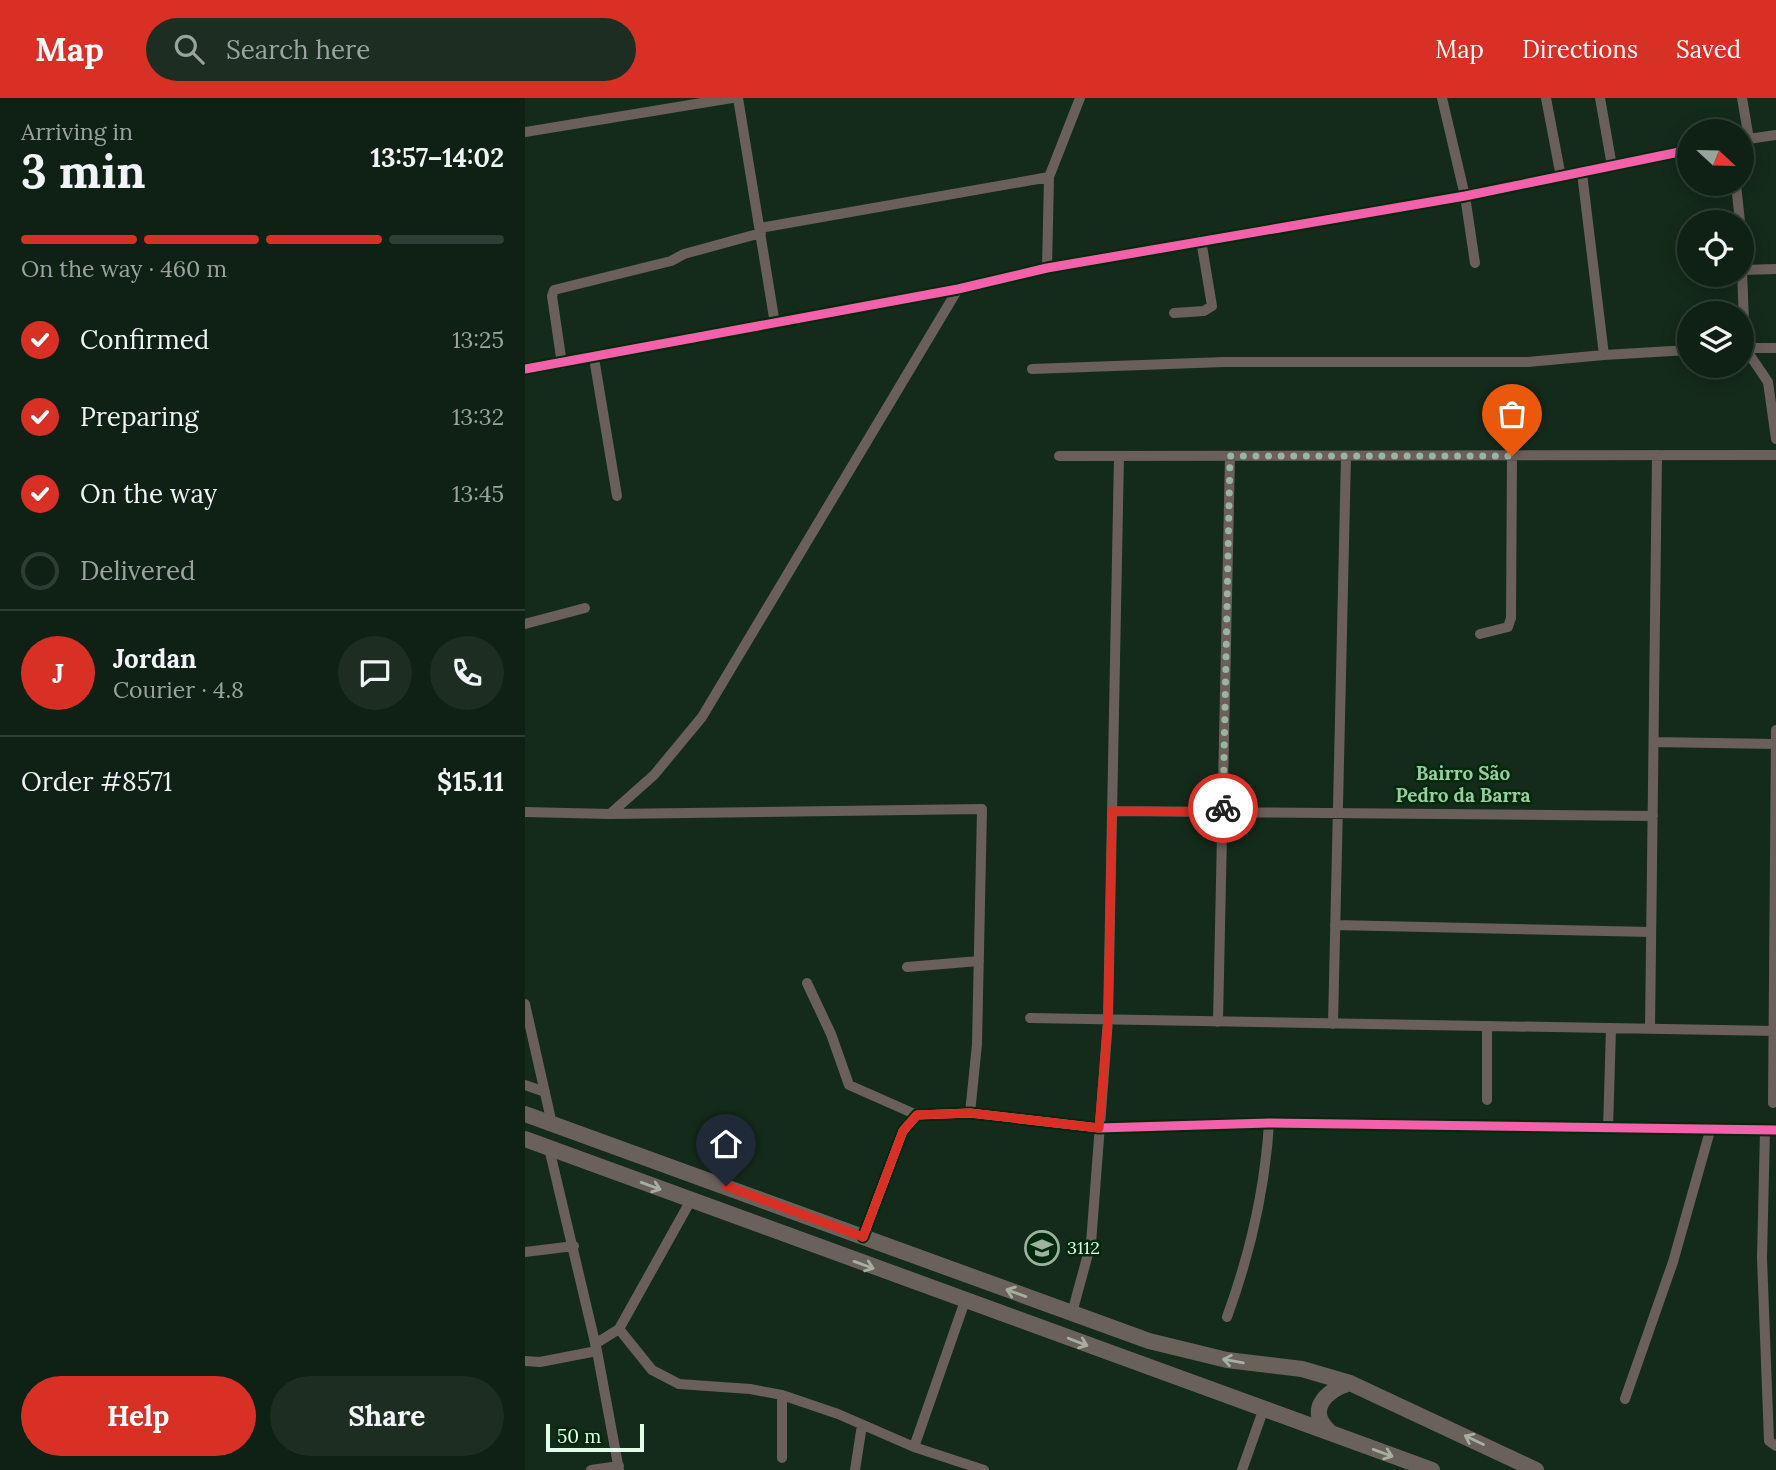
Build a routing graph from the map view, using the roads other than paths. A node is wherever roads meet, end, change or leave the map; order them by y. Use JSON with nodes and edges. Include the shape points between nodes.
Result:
{"nodes":[{"id":1,"x":735,"y":98,"type":"edge"},
{"id":2,"x":1080,"y":98,"type":"edge"},
{"id":3,"x":1441,"y":98,"type":"edge"},
{"id":4,"x":1546,"y":98,"type":"edge"},
{"id":5,"x":1600,"y":98,"type":"edge"},
{"id":6,"x":1742,"y":98,"type":"edge"},
{"id":7,"x":1744,"y":119,"type":"edge"},
{"id":8,"x":525,"y":132,"type":"edge"},
{"id":9,"x":1776,"y":135,"type":"edge"},
{"id":10,"x":1754,"y":139,"type":"edge"},
{"id":11,"x":1677,"y":152,"type":"edge"},
{"id":12,"x":1612,"y":166,"type":"junction"},
{"id":13,"x":1583,"y":173,"type":"junction"},
{"id":14,"x":1049,"y":177,"type":"junction"},
{"id":15,"x":1561,"y":177,"type":"junction"},
{"id":16,"x":1465,"y":196,"type":"junction"},
{"id":17,"x":761,"y":231,"type":"junction"},
{"id":18,"x":1201,"y":240,"type":"junction"},
{"id":19,"x":1475,"y":263,"type":"dead end"},
{"id":20,"x":1047,"y":268,"type":"junction"},
{"id":21,"x":1776,"y":269,"type":"edge"},
{"id":22,"x":1754,"y":270,"type":"edge"},
{"id":23,"x":958,"y":289,"type":"junction"},
{"id":24,"x":1174,"y":313,"type":"dead end"},
{"id":25,"x":775,"y":324,"type":"junction"},
{"id":26,"x":1754,"y":348,"type":"edge"},
{"id":27,"x":1776,"y":348,"type":"edge"},
{"id":28,"x":1677,"y":351,"type":"edge"},
{"id":29,"x":1604,"y":355,"type":"junction"},
{"id":30,"x":594,"y":359,"type":"junction"},
{"id":31,"x":562,"y":363,"type":"junction"},
{"id":32,"x":1754,"y":363,"type":"edge"},
{"id":33,"x":525,"y":369,"type":"edge"},
{"id":34,"x":1031,"y":369,"type":"dead end"},
{"id":35,"x":1776,"y":439,"type":"edge"},
{"id":36,"x":1059,"y":456,"type":"dead end"},
{"id":37,"x":1119,"y":456,"type":"junction"},
{"id":38,"x":1230,"y":456,"type":"junction"},
{"id":39,"x":1346,"y":456,"type":"junction"},
{"id":40,"x":1512,"y":456,"type":"junction"},
{"id":41,"x":1657,"y":456,"type":"junction"},
{"id":42,"x":1776,"y":456,"type":"edge"},
{"id":43,"x":617,"y":496,"type":"dead end"},
{"id":44,"x":585,"y":608,"type":"dead end"},
{"id":45,"x":525,"y":624,"type":"edge"},
{"id":46,"x":1480,"y":634,"type":"dead end"},
{"id":47,"x":1776,"y":730,"type":"edge"},
{"id":48,"x":1654,"y":742,"type":"junction"},
{"id":49,"x":1776,"y":744,"type":"edge"},
{"id":50,"x":1112,"y":811,"type":"junction"},
{"id":51,"x":525,"y":812,"type":"edge"},
{"id":52,"x":1223,"y":812,"type":"junction"},
{"id":53,"x":610,"y":814,"type":"junction"},
{"id":54,"x":1338,"y":814,"type":"junction"},
{"id":55,"x":1653,"y":816,"type":"junction"},
{"id":56,"x":1335,"y":925,"type":"junction"},
{"id":57,"x":1651,"y":932,"type":"junction"},
{"id":58,"x":979,"y":961,"type":"junction"},
{"id":59,"x":907,"y":967,"type":"dead end"},
{"id":60,"x":807,"y":983,"type":"dead end"},
{"id":61,"x":525,"y":1004,"type":"edge"},
{"id":62,"x":1030,"y":1018,"type":"dead end"},
{"id":63,"x":1108,"y":1020,"type":"junction"},
{"id":64,"x":1218,"y":1022,"type":"junction"},
{"id":65,"x":1333,"y":1024,"type":"junction"},
{"id":66,"x":1487,"y":1026,"type":"junction"},
{"id":67,"x":1611,"y":1028,"type":"junction"},
{"id":68,"x":1650,"y":1029,"type":"junction"},
{"id":69,"x":1775,"y":1031,"type":"edge"},
{"id":70,"x":525,"y":1085,"type":"edge"},
{"id":71,"x":545,"y":1092,"type":"junction"},
{"id":72,"x":1487,"y":1100,"type":"dead end"},
{"id":73,"x":1773,"y":1103,"type":"dead end"},
{"id":74,"x":970,"y":1113,"type":"junction"},
{"id":75,"x":525,"y":1114,"type":"edge"},
{"id":76,"x":917,"y":1115,"type":"junction"},
{"id":77,"x":552,"y":1124,"type":"junction"},
{"id":78,"x":1269,"y":1124,"type":"junction"},
{"id":79,"x":1099,"y":1128,"type":"junction"},
{"id":80,"x":1608,"y":1129,"type":"junction"},
{"id":81,"x":1771,"y":1130,"type":"edge"},
{"id":82,"x":1710,"y":1131,"type":"junction"},
{"id":83,"x":525,"y":1139,"type":"edge"},
{"id":84,"x":549,"y":1148,"type":"junction"},
{"id":85,"x":691,"y":1200,"type":"junction"},
{"id":86,"x":863,"y":1237,"type":"junction"},
{"id":87,"x":574,"y":1247,"type":"junction"},
{"id":88,"x":525,"y":1252,"type":"edge"},
{"id":89,"x":965,"y":1301,"type":"junction"},
{"id":90,"x":1072,"y":1313,"type":"junction"},
{"id":91,"x":1227,"y":1317,"type":"dead end"},
{"id":92,"x":618,"y":1329,"type":"junction"},
{"id":93,"x":596,"y":1348,"type":"junction"},
{"id":94,"x":525,"y":1361,"type":"edge"},
{"id":95,"x":1350,"y":1383,"type":"junction"},
{"id":96,"x":782,"y":1395,"type":"junction"},
{"id":97,"x":1625,"y":1399,"type":"dead end"},
{"id":98,"x":1264,"y":1408,"type":"junction"},
{"id":99,"x":862,"y":1425,"type":"junction"},
{"id":100,"x":1335,"y":1435,"type":"junction"},
{"id":101,"x":1776,"y":1446,"type":"edge"},
{"id":102,"x":914,"y":1447,"type":"junction"},
{"id":103,"x":782,"y":1458,"type":"dead end"},
{"id":104,"x":619,"y":1468,"type":"edge"},
{"id":105,"x":591,"y":1470,"type":"edge"},
{"id":106,"x":855,"y":1470,"type":"edge"},
{"id":107,"x":984,"y":1470,"type":"edge"},
{"id":108,"x":1242,"y":1470,"type":"edge"},
{"id":109,"x":1432,"y":1470,"type":"edge"},
{"id":110,"x":1536,"y":1470,"type":"edge"}],
"edges":[{"from":1,"to":8,"type":"street"},
{"from":1,"to":17,"type":"street"},
{"from":2,"to":14,"type":"street"},
{"from":3,"to":16,"type":"street"},
{"from":4,"to":15,"type":"street"},
{"from":5,"to":12,"type":"street"},
{"from":6,"to":7,"type":"street"},
{"from":9,"to":10,"type":"street"},
{"from":11,"to":12,"type":"street"},
{"from":12,"to":13,"type":"street"},
{"from":13,"to":15,"type":"street"},
{"from":13,"to":29,"type":"street"},
{"from":14,"to":17,"type":"street"},
{"from":14,"to":20,"type":"street"},
{"from":15,"to":16,"type":"street"},
{"from":16,"to":18,"type":"street"},
{"from":16,"to":19,"type":"street"},
{"from":17,"to":25,"type":"street"},
{"from":17,"to":31,"type":"street","via":[[671,261],[554,290]]},
{"from":18,"to":20,"type":"street"},
{"from":18,"to":24,"type":"street","via":[[1212,306]]},
{"from":20,"to":23,"type":"street"},
{"from":21,"to":22,"type":"street"},
{"from":23,"to":25,"type":"street"},
{"from":23,"to":53,"type":"street","via":[[702,717],[666,762]]},
{"from":25,"to":30,"type":"street"},
{"from":26,"to":27,"type":"street"},
{"from":28,"to":29,"type":"street"},
{"from":29,"to":34,"type":"street","via":[[1528,362],[1224,362]]},
{"from":30,"to":31,"type":"street"},
{"from":30,"to":43,"type":"street"},
{"from":31,"to":33,"type":"street"},
{"from":32,"to":35,"type":"street","via":[[1768,382]]},
{"from":36,"to":37,"type":"street"},
{"from":37,"to":38,"type":"street"},
{"from":37,"to":50,"type":"street"},
{"from":38,"to":39,"type":"street"},
{"from":38,"to":52,"type":"street"},
{"from":39,"to":40,"type":"street"},
{"from":39,"to":54,"type":"street"},
{"from":40,"to":41,"type":"street"},
{"from":40,"to":46,"type":"street","via":[[1511,618],[1508,628]]},
{"from":41,"to":42,"type":"street"},
{"from":41,"to":48,"type":"street"},
{"from":44,"to":45,"type":"street"},
{"from":47,"to":49,"type":"street"},
{"from":48,"to":49,"type":"street"},
{"from":48,"to":55,"type":"street"},
{"from":49,"to":69,"type":"street"},
{"from":50,"to":52,"type":"street"},
{"from":50,"to":63,"type":"street"},
{"from":51,"to":53,"type":"street"},
{"from":52,"to":54,"type":"street"},
{"from":52,"to":64,"type":"street"},
{"from":53,"to":58,"type":"street","via":[[978,807],[984,813]]},
{"from":54,"to":55,"type":"street"},
{"from":54,"to":56,"type":"street"},
{"from":55,"to":57,"type":"street"},
{"from":56,"to":57,"type":"street"},
{"from":56,"to":65,"type":"street"},
{"from":57,"to":68,"type":"street"},
{"from":58,"to":59,"type":"street"},
{"from":58,"to":74,"type":"street"},
{"from":60,"to":76,"type":"street","via":[[849,1085]]},
{"from":61,"to":71,"type":"street"},
{"from":62,"to":63,"type":"street"},
{"from":63,"to":64,"type":"street"},
{"from":63,"to":79,"type":"street"},
{"from":64,"to":65,"type":"street"},
{"from":65,"to":66,"type":"street"},
{"from":66,"to":67,"type":"street"},
{"from":66,"to":72,"type":"street"},
{"from":67,"to":68,"type":"street"},
{"from":67,"to":80,"type":"street"},
{"from":68,"to":69,"type":"street"},
{"from":69,"to":73,"type":"street"},
{"from":70,"to":71,"type":"street"},
{"from":71,"to":77,"type":"street"},
{"from":74,"to":76,"type":"street"},
{"from":74,"to":79,"type":"street"},
{"from":75,"to":77,"type":"main road"},
{"from":76,"to":86,"type":"street","via":[[903,1131]]},
{"from":77,"to":86,"type":"main road"},
{"from":78,"to":79,"type":"street"},
{"from":78,"to":80,"type":"street"},
{"from":78,"to":91,"type":"street","via":[[1264,1186]]},
{"from":79,"to":90,"type":"street","via":[[1091,1243]]},
{"from":80,"to":82,"type":"street"},
{"from":81,"to":82,"type":"street"},
{"from":81,"to":101,"type":"street","via":[[1762,1258],[1769,1441]]},
{"from":82,"to":97,"type":"street","via":[[1673,1262]]},
{"from":83,"to":84,"type":"main road"},
{"from":84,"to":85,"type":"main road","one_way":true},
{"from":84,"to":87,"type":"street"},
{"from":85,"to":89,"type":"main road","one_way":true},
{"from":85,"to":92,"type":"street"},
{"from":90,"to":86,"type":"main road","one_way":true},
{"from":87,"to":88,"type":"street"},
{"from":87,"to":93,"type":"street"},
{"from":89,"to":98,"type":"main road","one_way":true},
{"from":89,"to":102,"type":"street"},
{"from":95,"to":90,"type":"main road","one_way":true,"via":[[1302,1369],[1259,1365],[1149,1341]]},
{"from":92,"to":93,"type":"street"},
{"from":92,"to":96,"type":"street","via":[[652,1370],[680,1384]]},
{"from":93,"to":94,"type":"street","via":[[540,1362]]},
{"from":93,"to":104,"type":"street"},
{"from":95,"to":100,"type":"main road","via":[[1328,1391],[1321,1403],[1321,1420]]},
{"from":110,"to":95,"type":"main road","one_way":true},
{"from":96,"to":99,"type":"street"},
{"from":96,"to":103,"type":"street"},
{"from":98,"to":100,"type":"main road"},
{"from":98,"to":108,"type":"street"},
{"from":99,"to":102,"type":"street"},
{"from":99,"to":106,"type":"street"},
{"from":100,"to":109,"type":"main road","one_way":true},
{"from":102,"to":107,"type":"street"},
{"from":104,"to":105,"type":"street"}]}
